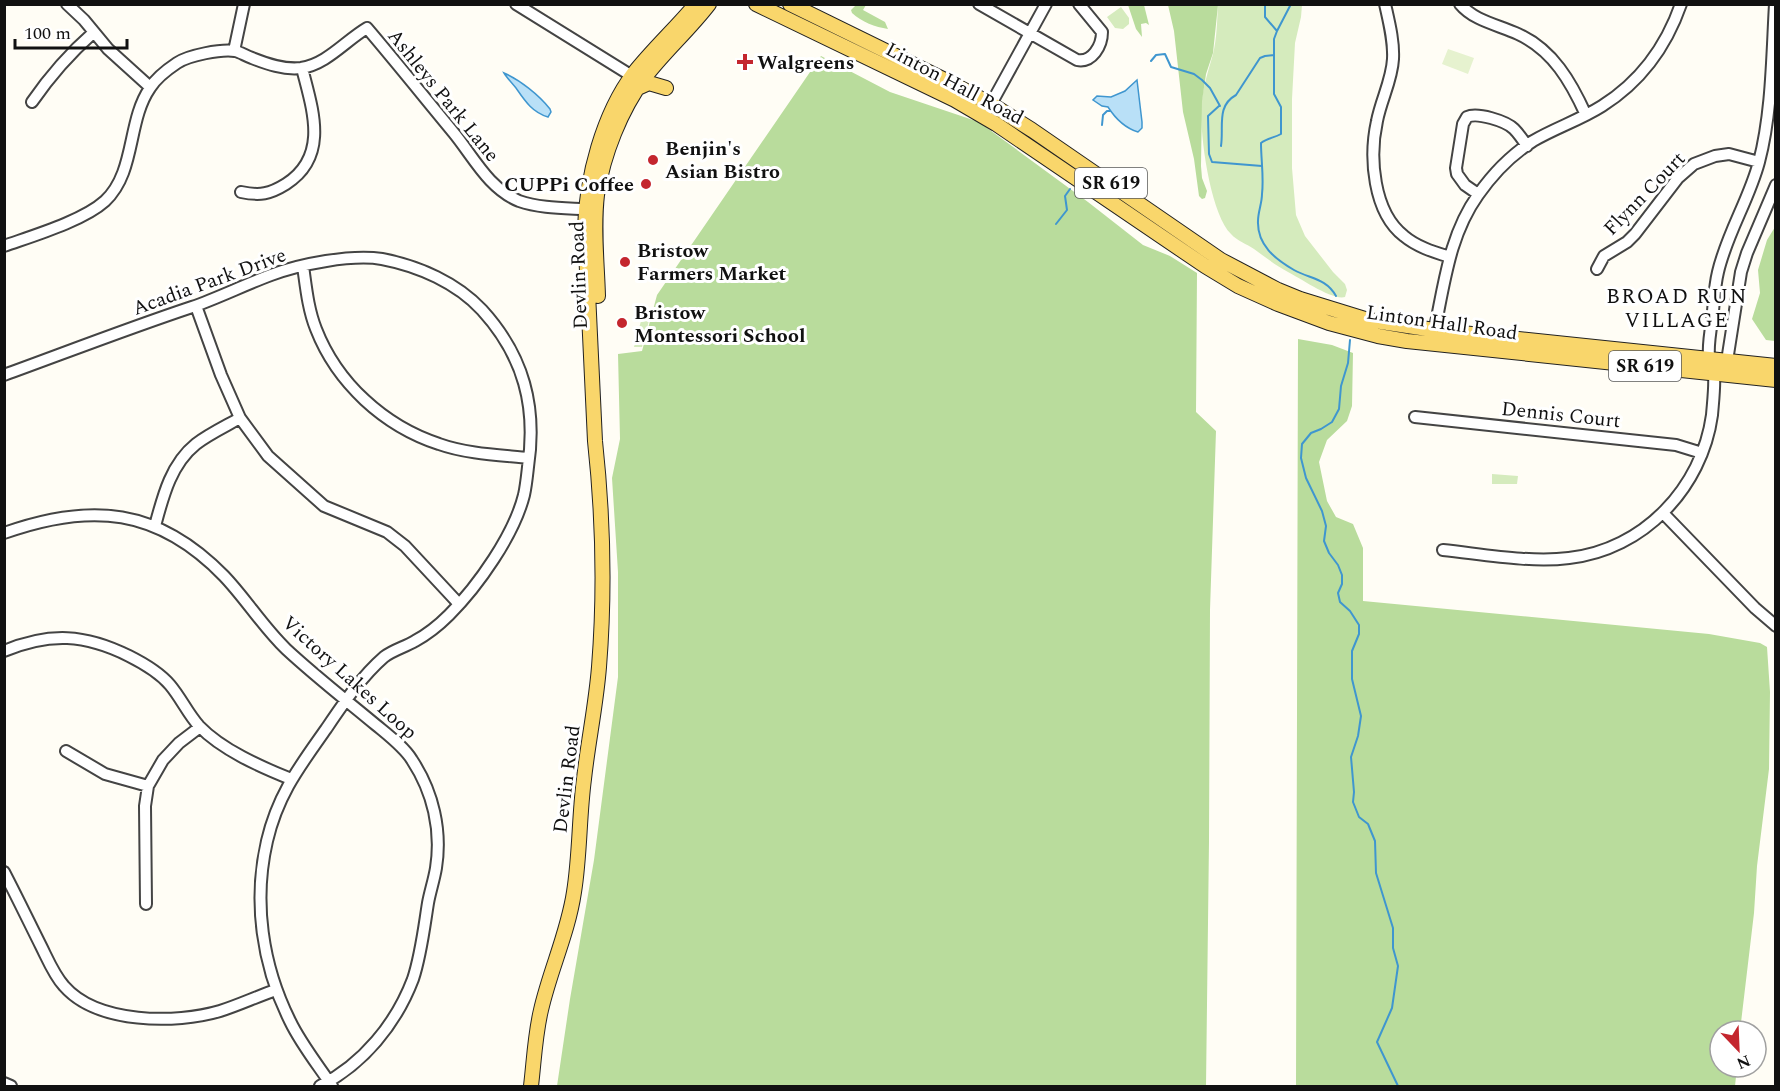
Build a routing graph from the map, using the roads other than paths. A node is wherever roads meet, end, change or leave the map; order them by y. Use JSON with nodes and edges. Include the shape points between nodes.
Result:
{"nodes":[{"id":1,"x":67,"y":4,"type":"edge"},
{"id":2,"x":244,"y":4,"type":"edge"},
{"id":3,"x":516,"y":4,"type":"edge"},
{"id":4,"x":696,"y":4,"type":"edge"},
{"id":5,"x":709,"y":4,"type":"edge"},
{"id":6,"x":756,"y":4,"type":"edge"},
{"id":7,"x":790,"y":4,"type":"edge"},
{"id":8,"x":979,"y":4,"type":"edge"},
{"id":9,"x":1046,"y":4,"type":"edge"},
{"id":10,"x":1078,"y":4,"type":"edge"},
{"id":11,"x":1385,"y":4,"type":"edge"},
{"id":12,"x":1460,"y":4,"type":"edge"},
{"id":13,"x":1681,"y":4,"type":"edge"},
{"id":14,"x":1774,"y":4,"type":"edge"},
{"id":15,"x":93,"y":33,"type":"junction"},
{"id":16,"x":1031,"y":33,"type":"junction"},
{"id":17,"x":234,"y":51,"type":"junction"},
{"id":18,"x":658,"y":61,"type":"junction"},
{"id":19,"x":302,"y":68,"type":"junction"},
{"id":20,"x":635,"y":82,"type":"junction"},
{"id":21,"x":150,"y":87,"type":"junction"},
{"id":22,"x":32,"y":102,"type":"dead end"},
{"id":23,"x":991,"y":104,"type":"junction"},
{"id":24,"x":1586,"y":115,"type":"junction"},
{"id":25,"x":1527,"y":146,"type":"junction"},
{"id":26,"x":1759,"y":162,"type":"junction"},
{"id":27,"x":1776,"y":185,"type":"edge"},
{"id":28,"x":241,"y":192,"type":"dead end"},
{"id":29,"x":1478,"y":194,"type":"junction"},
{"id":30,"x":591,"y":210,"type":"junction"},
{"id":31,"x":4,"y":246,"type":"edge"},
{"id":32,"x":1450,"y":257,"type":"junction"},
{"id":33,"x":303,"y":266,"type":"junction"},
{"id":34,"x":1597,"y":269,"type":"dead end"},
{"id":35,"x":196,"y":306,"type":"junction"},
{"id":36,"x":1433,"y":336,"type":"junction"},
{"id":37,"x":1708,"y":359,"type":"junction"},
{"id":38,"x":1727,"y":361,"type":"junction"},
{"id":39,"x":1776,"y":366,"type":"edge"},
{"id":40,"x":1714,"y":373,"type":"junction"},
{"id":41,"x":4,"y":375,"type":"edge"},
{"id":42,"x":1776,"y":380,"type":"edge"},
{"id":43,"x":1415,"y":417,"type":"dead end"},
{"id":44,"x":240,"y":418,"type":"junction"},
{"id":45,"x":1702,"y":453,"type":"junction"},
{"id":46,"x":529,"y":458,"type":"junction"},
{"id":47,"x":1663,"y":513,"type":"junction"},
{"id":48,"x":155,"y":526,"type":"junction"},
{"id":49,"x":4,"y":533,"type":"edge"},
{"id":50,"x":1443,"y":550,"type":"dead end"},
{"id":51,"x":459,"y":604,"type":"junction"},
{"id":52,"x":1776,"y":626,"type":"edge"},
{"id":53,"x":4,"y":651,"type":"edge"},
{"id":54,"x":346,"y":699,"type":"junction"},
{"id":55,"x":200,"y":727,"type":"junction"},
{"id":56,"x":66,"y":751,"type":"dead end"},
{"id":57,"x":291,"y":779,"type":"junction"},
{"id":58,"x":148,"y":786,"type":"junction"},
{"id":59,"x":4,"y":872,"type":"edge"},
{"id":60,"x":146,"y":904,"type":"dead end"},
{"id":61,"x":276,"y":990,"type":"junction"},
{"id":62,"x":4,"y":1083,"type":"edge"},
{"id":63,"x":327,"y":1085,"type":"edge"},
{"id":64,"x":11,"y":1086,"type":"edge"},
{"id":65,"x":531,"y":1086,"type":"edge"}],
"edges":[{"from":1,"to":15,"type":"street"},
{"from":2,"to":17,"type":"street"},
{"from":3,"to":20,"type":"street"},
{"from":4,"to":20,"type":"main road","name":"Devlin Road"},
{"from":5,"to":18,"type":"main road","name":"Devlin Road"},
{"from":6,"to":36,"type":"main road","name":"Linton Hall Road","number":"SR 619","via":[[955,100],[1238,286],[1329,323],[1388,338]]},
{"from":7,"to":23,"type":"main road","name":"Linton Hall Road","number":"SR 619"},
{"from":8,"to":16,"type":"street"},
{"from":9,"to":16,"type":"street"},
{"from":10,"to":16,"type":"street","via":[[1102,32],[1102,40],[1091,58],[1077,60]]},
{"from":11,"to":32,"type":"street","via":[[1393,58],[1375,134],[1379,197],[1387,218],[1402,236]]},
{"from":12,"to":24,"type":"street","via":[[1472,15],[1520,35],[1545,52],[1574,89]]},
{"from":13,"to":24,"type":"street","via":[[1669,34],[1644,70],[1617,96]]},
{"from":14,"to":26,"type":"street","via":[[1767,119]]},
{"from":15,"to":21,"type":"street"},
{"from":15,"to":22,"type":"street","via":[[57,68]]},
{"from":16,"to":23,"type":"street"},
{"from":17,"to":19,"type":"street","via":[[274,66]]},
{"from":17,"to":21,"type":"street","via":[[213,52],[178,62]]},
{"from":18,"to":20,"type":"main road","name":"Devlin Road"},
{"from":18,"to":20,"type":"main road","via":[[658,74],[666,88]]},
{"from":19,"to":28,"type":"street","via":[[314,135],[314,148],[306,166],[271,192]]},
{"from":19,"to":30,"type":"street","name":"Ashleys Park Lane","via":[[321,60],[367,28],[495,184],[530,204]]},
{"from":20,"to":30,"type":"main road","name":"Devlin Road","via":[[616,105],[602,139],[591,174]]},
{"from":21,"to":31,"type":"street","via":[[125,167],[105,201],[72,220]]},
{"from":23,"to":36,"type":"main road","name":"Linton Hall Road","number":"SR 619","via":[[1221,260],[1278,290],[1329,309]]},
{"from":24,"to":25,"type":"street"},
{"from":25,"to":29,"type":"street"},
{"from":25,"to":29,"type":"street","via":[[1517,131],[1504,123],[1476,114],[1467,117],[1456,168],[1460,180]]},
{"from":26,"to":34,"type":"street","name":"Flynn Court","via":[[1729,154],[1694,164],[1678,178],[1635,234],[1604,256]]},
{"from":26,"to":37,"type":"street","via":[[1718,272]]},
{"from":27,"to":38,"type":"street","via":[[1741,272]]},
{"from":29,"to":32,"type":"street"},
{"from":30,"to":65,"type":"main road","name":"Devlin Road","via":[[603,419],[598,471],[602,624],[574,893],[541,1011]]},
{"from":32,"to":36,"type":"street"},
{"from":33,"to":35,"type":"street","name":"Acadia Park Drive"},
{"from":33,"to":46,"type":"street","via":[[316,329],[353,389],[377,411],[405,430],[440,445]]},
{"from":33,"to":46,"type":"street","name":"Acadia Park Drive","via":[[342,259],[381,259],[420,270],[452,285],[479,306],[503,334],[520,368],[530,404]]},
{"from":35,"to":41,"type":"street","name":"Acadia Park Drive"},
{"from":35,"to":44,"type":"street"},
{"from":36,"to":37,"type":"main road","name":"Linton Hall Road","number":"SR 619"},
{"from":36,"to":40,"type":"main road","name":"Linton Hall Road","number":"SR 619"},
{"from":37,"to":38,"type":"main road","name":"Linton Hall Road","number":"SR 619"},
{"from":37,"to":40,"type":"street"},
{"from":38,"to":39,"type":"main road","name":"Linton Hall Road","number":"SR 619"},
{"from":38,"to":40,"type":"street"},
{"from":40,"to":42,"type":"main road","name":"Linton Hall Road","number":"SR 619"},
{"from":40,"to":45,"type":"street","via":[[1712,416]]},
{"from":43,"to":45,"type":"street","name":"Dennis Court","via":[[1676,445]]},
{"from":44,"to":48,"type":"street","via":[[196,444],[183,457],[172,474]]},
{"from":44,"to":51,"type":"street","via":[[268,456],[302,488],[324,506],[387,532]]},
{"from":45,"to":47,"type":"street","via":[[1687,484]]},
{"from":46,"to":51,"type":"street","name":"Acadia Park Drive","via":[[524,496],[507,537]]},
{"from":47,"to":50,"type":"street","via":[[1626,540],[1575,557],[1528,559]]},
{"from":47,"to":52,"type":"street"},
{"from":48,"to":49,"type":"street","name":"Victory Lakes Loop","via":[[119,516],[92,514],[60,517]]},
{"from":48,"to":54,"type":"street","name":"Victory Lakes Loop","via":[[200,554],[225,577],[285,648]]},
{"from":51,"to":54,"type":"street","name":"Acadia Park Drive","via":[[416,641],[386,655]]},
{"from":53,"to":55,"type":"street","via":[[38,640],[84,639],[107,645],[150,668],[169,684]]},
{"from":54,"to":57,"type":"street","name":"Acadia Park Drive"},
{"from":54,"to":63,"type":"street","name":"Victory Lakes Loop","via":[[411,757],[433,804],[438,835],[421,947],[402,1004],[372,1046]]},
{"from":55,"to":57,"type":"street","via":[[225,747]]},
{"from":55,"to":58,"type":"street","via":[[163,760]]},
{"from":56,"to":58,"type":"street","via":[[105,774]]},
{"from":57,"to":61,"type":"street","name":"Acadia Park Drive","via":[[267,839],[262,872],[263,939]]},
{"from":58,"to":60,"type":"street"},
{"from":59,"to":61,"type":"street","via":[[51,966],[64,987],[83,1001],[137,1018],[191,1017],[221,1011]]},
{"from":61,"to":63,"type":"street","name":"Acadia Park Drive"},
{"from":62,"to":64,"type":"street"}]}
